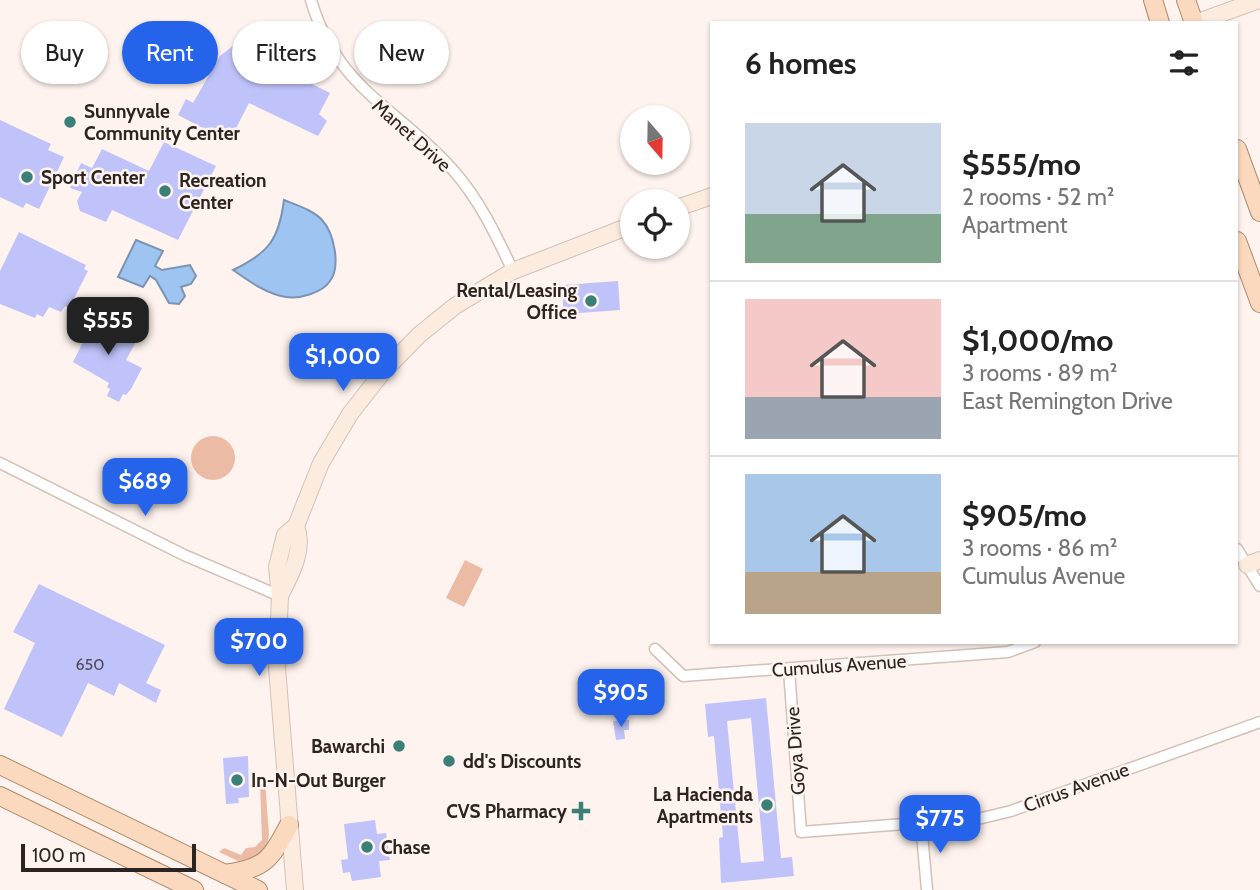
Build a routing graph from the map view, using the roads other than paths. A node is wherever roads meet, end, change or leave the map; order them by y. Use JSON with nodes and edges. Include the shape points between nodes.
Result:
{"nodes":[{"id":1,"x":311,"y":0,"type":"edge"},
{"id":2,"x":1153,"y":0,"type":"edge"},
{"id":3,"x":1186,"y":0,"type":"edge"},
{"id":4,"x":1259,"y":0,"type":"edge"},
{"id":5,"x":1159,"y":21,"type":"edge"},
{"id":6,"x":1194,"y":21,"type":"edge"},
{"id":7,"x":1201,"y":21,"type":"edge"},
{"id":8,"x":1238,"y":152,"type":"edge"},
{"id":9,"x":710,"y":197,"type":"edge"},
{"id":10,"x":690,"y":204,"type":"edge"},
{"id":11,"x":1260,"y":212,"type":"edge"},
{"id":12,"x":620,"y":230,"type":"edge"},
{"id":13,"x":1238,"y":244,"type":"edge"},
{"id":14,"x":513,"y":271,"type":"junction"},
{"id":15,"x":1260,"y":303,"type":"edge"},
{"id":16,"x":0,"y":463,"type":"edge"},
{"id":17,"x":1238,"y":550,"type":"edge"},
{"id":18,"x":1248,"y":565,"type":"edge"},
{"id":19,"x":1260,"y":586,"type":"edge"},
{"id":20,"x":280,"y":596,"type":"junction"},
{"id":21,"x":1030,"y":644,"type":"edge"},
{"id":22,"x":655,"y":649,"type":"dead end"},
{"id":23,"x":789,"y":670,"type":"junction"},
{"id":24,"x":1260,"y":722,"type":"edge"},
{"id":25,"x":0,"y":765,"type":"edge"},
{"id":26,"x":0,"y":796,"type":"edge"},
{"id":27,"x":921,"y":823,"type":"junction"},
{"id":28,"x":289,"y":825,"type":"junction"},
{"id":29,"x":801,"y":832,"type":"joint"},
{"id":30,"x":225,"y":874,"type":"junction"},
{"id":31,"x":194,"y":890,"type":"edge"},
{"id":32,"x":258,"y":890,"type":"edge"},
{"id":33,"x":295,"y":890,"type":"edge"},
{"id":34,"x":927,"y":890,"type":"edge"}],
"edges":[{"from":1,"to":14,"type":"street","name":"Manet Drive","via":[[318,23],[346,71],[466,185]]},
{"from":2,"to":5,"type":"main road"},
{"from":3,"to":6,"type":"main road"},
{"from":4,"to":7,"type":"main road"},
{"from":8,"to":11,"type":"main road"},
{"from":9,"to":10,"type":"main road"},
{"from":12,"to":14,"type":"main road"},
{"from":13,"to":15,"type":"main road"},
{"from":14,"to":20,"type":"main road","via":[[439,318],[382,373],[334,439],[296,526],[301,539],[293,571]]},
{"from":16,"to":20,"type":"street","via":[[184,555]]},
{"from":17,"to":18,"type":"street"},
{"from":18,"to":19,"type":"street"},
{"from":20,"to":28,"type":"main road","via":[[277,668]]},
{"from":21,"to":23,"type":"street","name":"Cumulus Avenue","via":[[1008,652]]},
{"from":22,"to":23,"type":"street","name":"Cumulus Avenue","via":[[683,676]]},
{"from":23,"to":29,"type":"street","name":"Goya Drive"},
{"from":24,"to":27,"type":"street","name":"Cirrus Avenue","via":[[1011,811]]},
{"from":25,"to":30,"type":"main road"},
{"from":26,"to":31,"type":"main road"},
{"from":27,"to":29,"type":"street","name":"Cirrus Avenue"},
{"from":27,"to":34,"type":"street"},
{"from":28,"to":30,"type":"main road","via":[[263,864]]},
{"from":28,"to":33,"type":"main road"},
{"from":30,"to":32,"type":"main road"}]}
